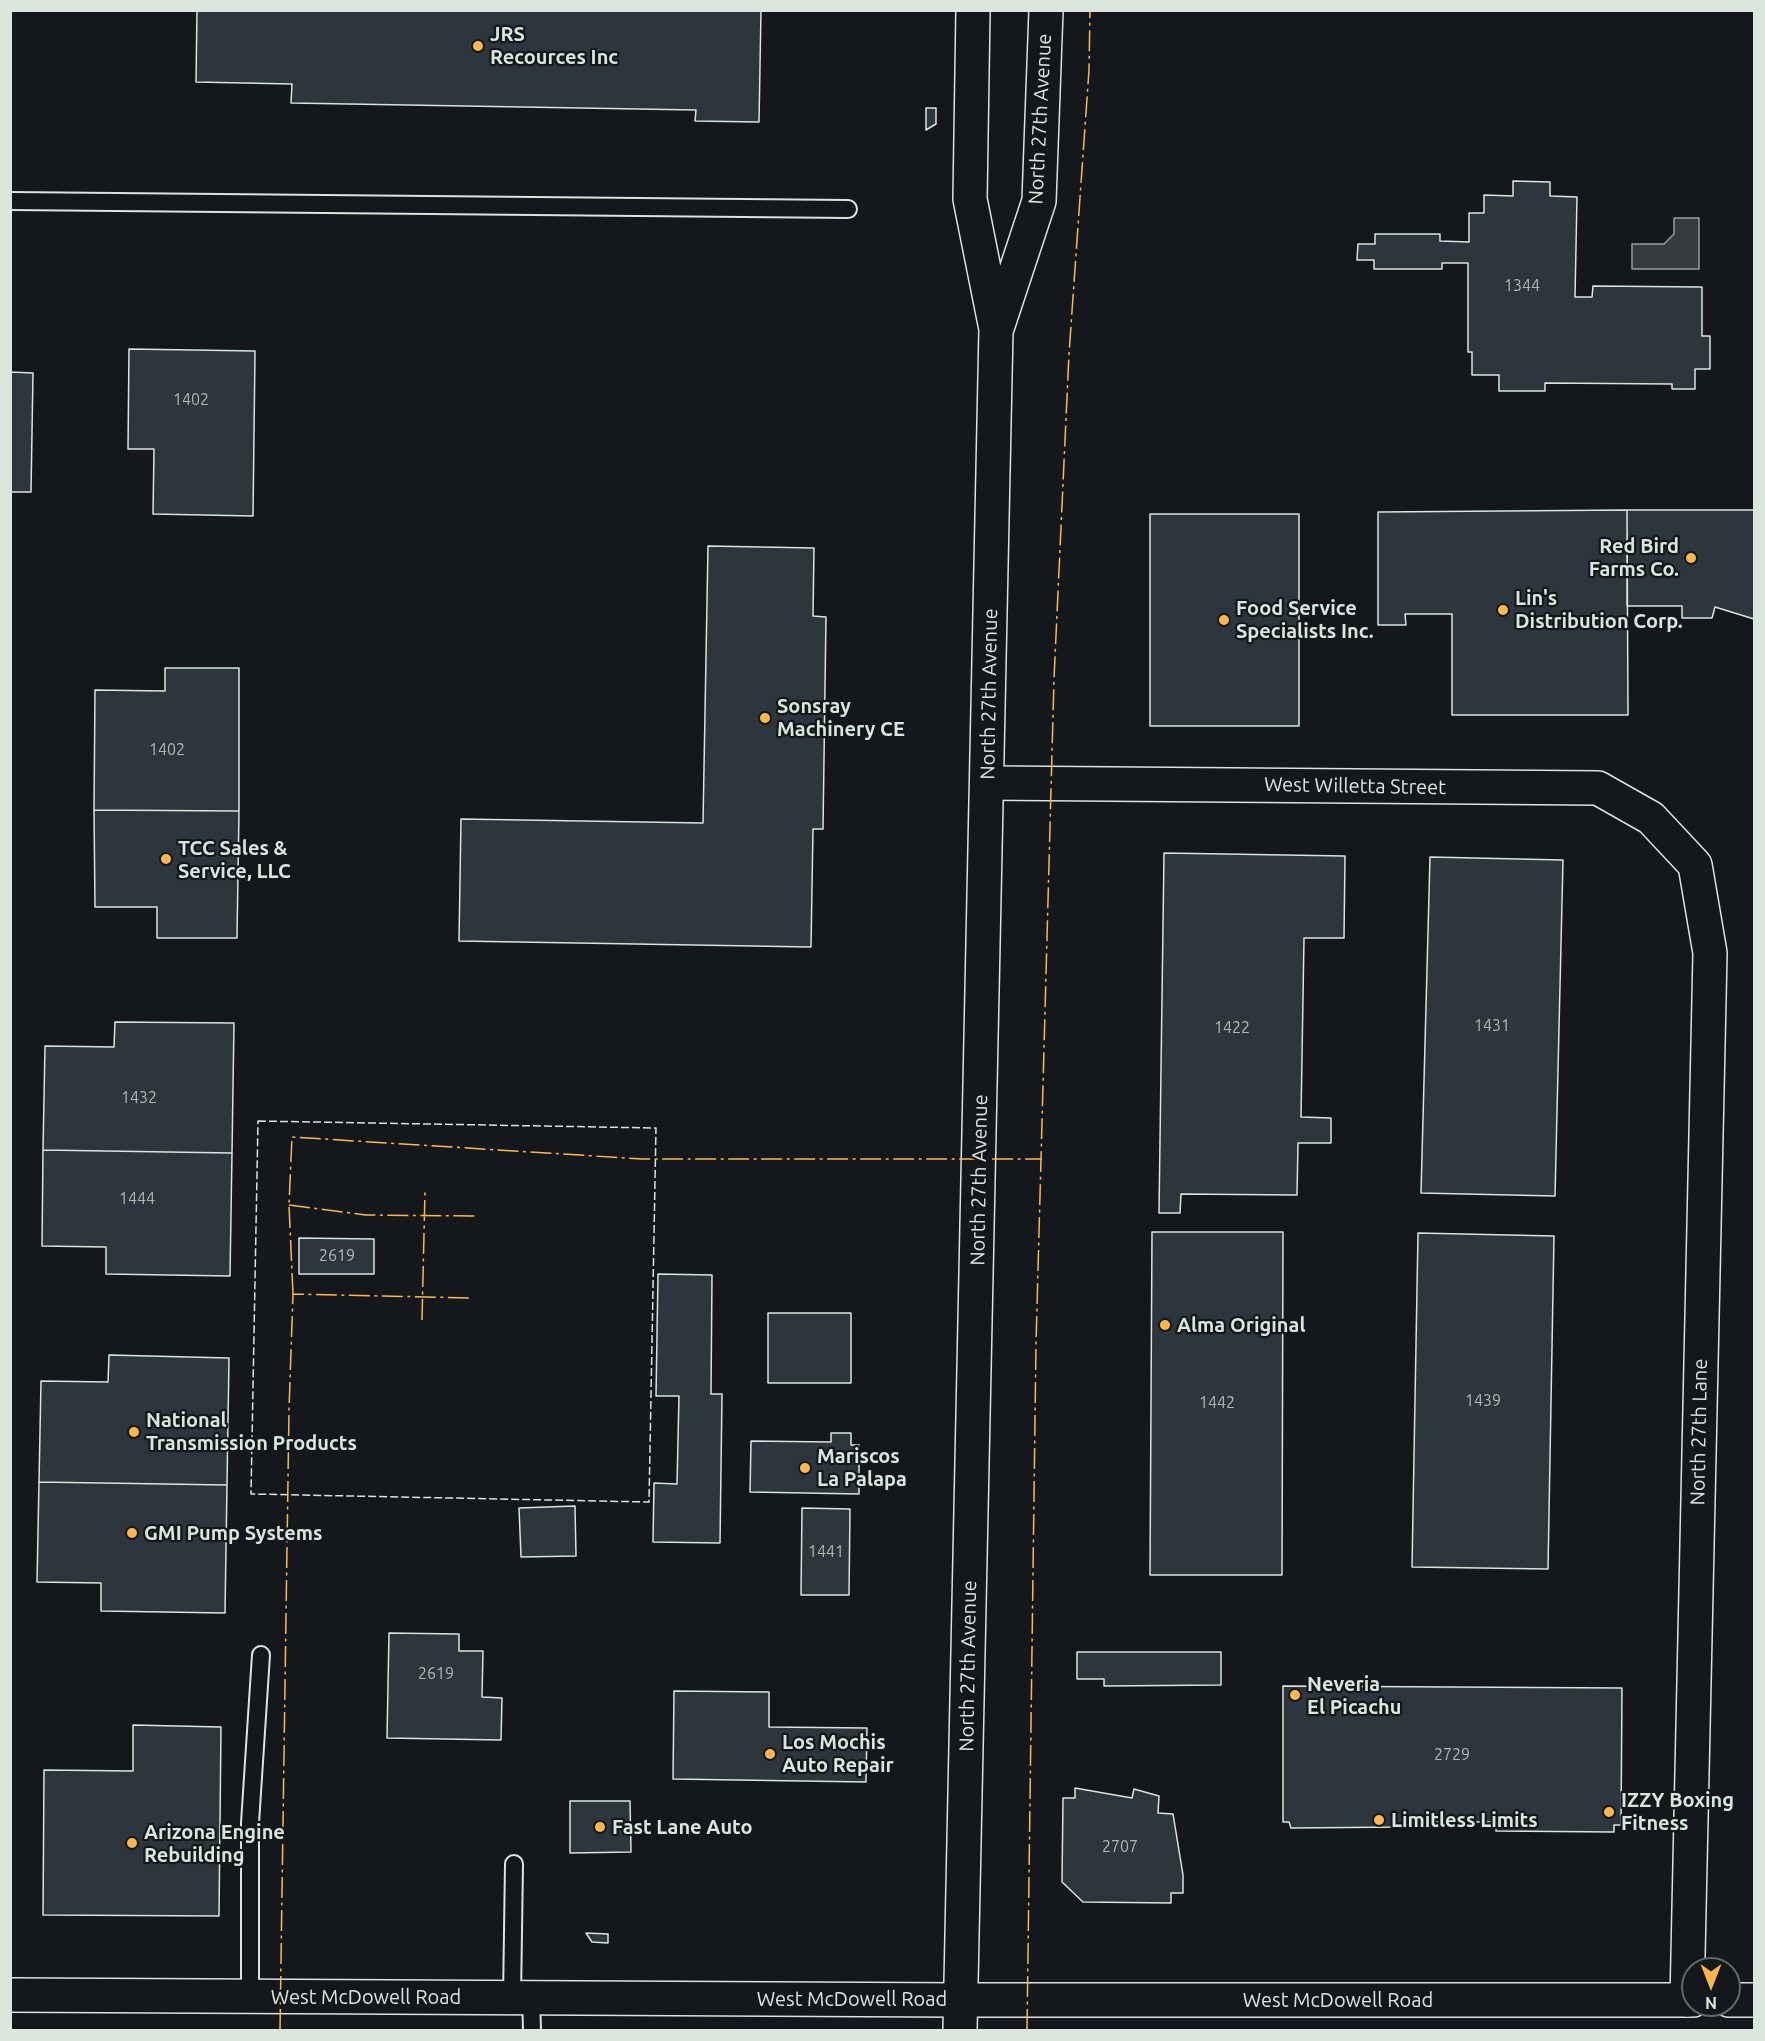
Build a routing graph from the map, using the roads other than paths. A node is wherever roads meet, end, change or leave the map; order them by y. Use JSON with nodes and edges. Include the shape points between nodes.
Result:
{"nodes":[{"id":1,"x":973,"y":10,"type":"edge"},
{"id":2,"x":1046,"y":10,"type":"edge"},
{"id":3,"x":10,"y":201,"type":"edge"},
{"id":4,"x":848,"y":209,"type":"dead end"},
{"id":5,"x":996,"y":329,"type":"junction"},
{"id":6,"x":987,"y":783,"type":"junction"},
{"id":7,"x":1695,"y":865,"type":"joint"},
{"id":8,"x":261,"y":1655,"type":"dead end"},
{"id":9,"x":514,"y":1864,"type":"dead end"},
{"id":10,"x":1691,"y":1957,"type":"edge"},
{"id":11,"x":10,"y":1995,"type":"edge"},
{"id":12,"x":250,"y":1996,"type":"junction"},
{"id":13,"x":521,"y":1998,"type":"junction"},
{"id":14,"x":1681,"y":2000,"type":"edge"},
{"id":15,"x":960,"y":2015,"type":"edge"},
{"id":16,"x":531,"y":2031,"type":"edge"}],
"edges":[{"from":1,"to":5,"type":"main road","name":"North 27th Avenue","via":[[969,200]]},
{"from":2,"to":5,"type":"main road","name":"North 27th Avenue","via":[[1039,201]]},
{"from":3,"to":4,"type":"lane"},
{"from":5,"to":6,"type":"main road","name":"North 27th Avenue"},
{"from":6,"to":7,"type":"main road","name":"West Willetta Street","via":[[1598,788],[1651,818]]},
{"from":6,"to":15,"type":"main road","name":"North 27th Avenue"},
{"from":7,"to":10,"type":"main road","name":"North 27th Lane","via":[[1710,953]]},
{"from":8,"to":12,"type":"lane","via":[[250,1823]]},
{"from":9,"to":13,"type":"lane"},
{"from":11,"to":12,"type":"main road","name":"West McDowell Road"},
{"from":12,"to":13,"type":"main road","name":"West McDowell Road"},
{"from":13,"to":15,"type":"main road","name":"West McDowell Road"},
{"from":13,"to":16,"type":"lane"},
{"from":14,"to":15,"type":"main road","name":"West McDowell Road"}]}
